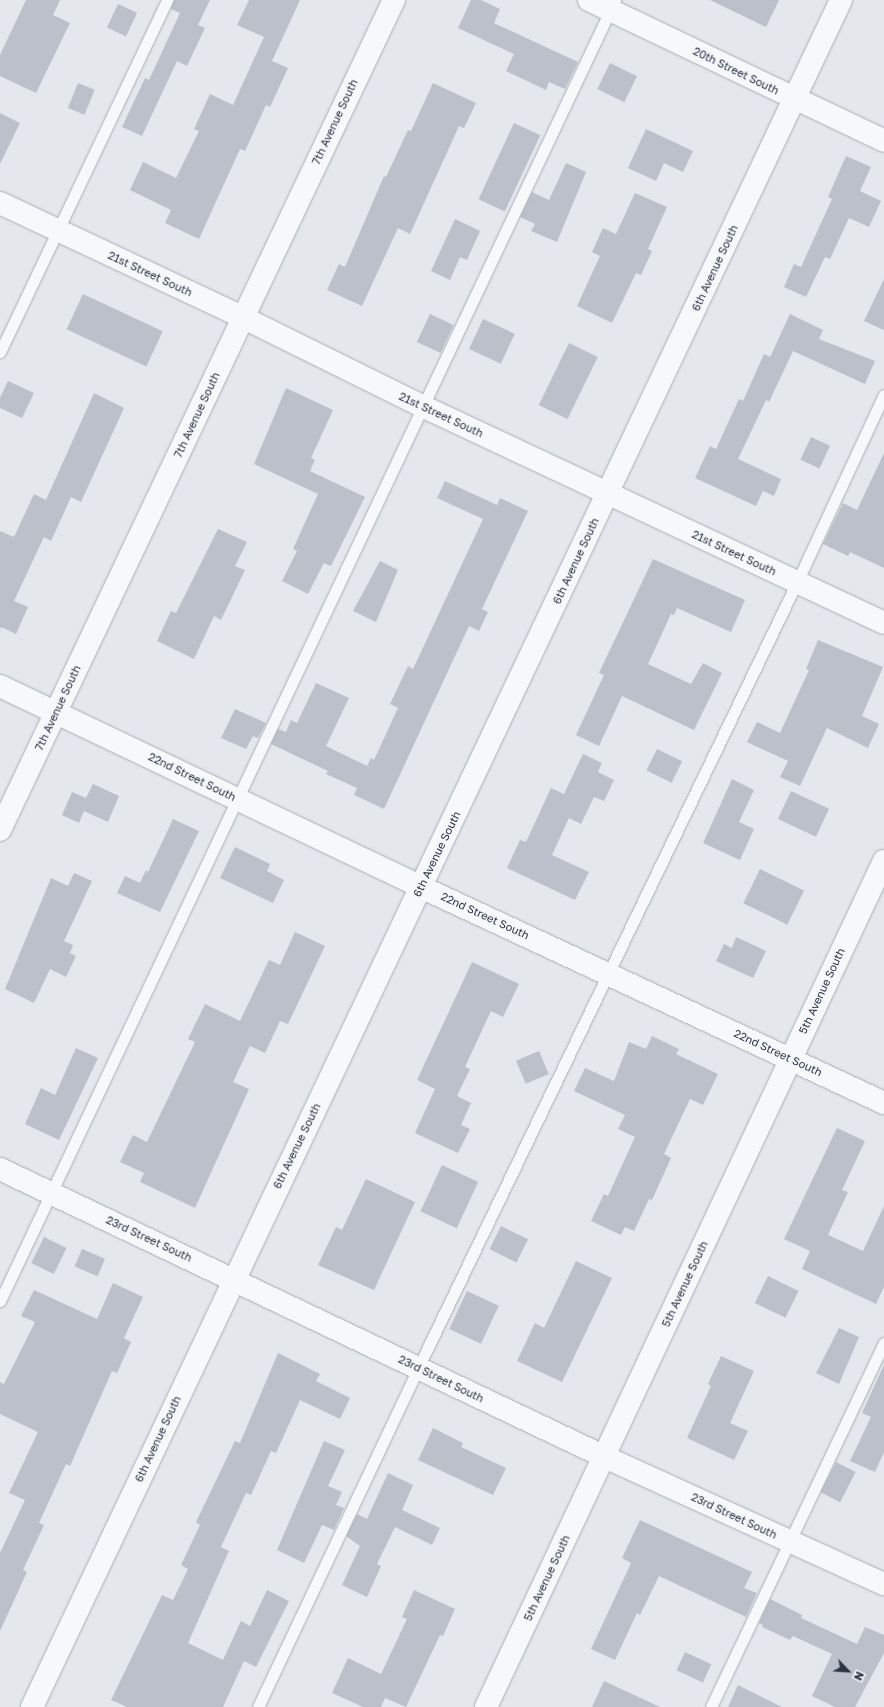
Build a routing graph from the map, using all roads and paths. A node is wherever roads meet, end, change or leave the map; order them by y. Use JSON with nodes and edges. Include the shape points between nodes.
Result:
{"nodes":[{"id":1,"x":167,"y":0,"type":"edge"},
{"id":2,"x":394,"y":0,"type":"edge"},
{"id":3,"x":589,"y":0,"type":"edge"},
{"id":4,"x":841,"y":0,"type":"edge"},
{"id":5,"x":613,"y":5,"type":"edge"},
{"id":6,"x":794,"y":99,"type":"junction"},
{"id":7,"x":884,"y":141,"type":"edge"},
{"id":8,"x":0,"y":203,"type":"edge"},
{"id":9,"x":57,"y":230,"type":"junction"},
{"id":10,"x":242,"y":317,"type":"junction"},
{"id":11,"x":0,"y":352,"type":"edge"},
{"id":12,"x":884,"y":395,"type":"edge"},
{"id":13,"x":422,"y":406,"type":"junction"},
{"id":14,"x":609,"y":493,"type":"junction"},
{"id":15,"x":797,"y":582,"type":"junction"},
{"id":16,"x":884,"y":623,"type":"edge"},
{"id":17,"x":0,"y":686,"type":"edge"},
{"id":18,"x":57,"y":712,"type":"junction"},
{"id":19,"x":237,"y":798,"type":"junction"},
{"id":20,"x":0,"y":830,"type":"edge"},
{"id":21,"x":884,"y":861,"type":"edge"},
{"id":22,"x":421,"y":887,"type":"junction"},
{"id":23,"x":609,"y":974,"type":"junction"},
{"id":24,"x":790,"y":1059,"type":"junction"},
{"id":25,"x":884,"y":1103,"type":"edge"},
{"id":26,"x":0,"y":1169,"type":"edge"},
{"id":27,"x":51,"y":1193,"type":"junction"},
{"id":28,"x":233,"y":1279,"type":"junction"},
{"id":29,"x":0,"y":1301,"type":"edge"},
{"id":30,"x":884,"y":1343,"type":"edge"},
{"id":31,"x":418,"y":1368,"type":"junction"},
{"id":32,"x":605,"y":1457,"type":"junction"},
{"id":33,"x":790,"y":1541,"type":"junction"},
{"id":34,"x":884,"y":1584,"type":"edge"},
{"id":35,"x":32,"y":1707,"type":"edge"},
{"id":36,"x":258,"y":1707,"type":"edge"},
{"id":37,"x":486,"y":1707,"type":"edge"},
{"id":38,"x":710,"y":1707,"type":"edge"}],
"edges":[{"from":1,"to":9,"type":"lane"},
{"from":2,"to":10,"type":"street","name":"7th Avenue South"},
{"from":3,"to":5,"type":"street","name":"20th Street South"},
{"from":4,"to":6,"type":"street","name":"6th Avenue South"},
{"from":5,"to":6,"type":"street","name":"20th Street South"},
{"from":5,"to":13,"type":"lane"},
{"from":6,"to":7,"type":"street","name":"20th Street South"},
{"from":6,"to":14,"type":"street","name":"6th Avenue South"},
{"from":8,"to":9,"type":"street","name":"21st Street South"},
{"from":9,"to":10,"type":"street","name":"21st Street South"},
{"from":9,"to":11,"type":"lane"},
{"from":10,"to":13,"type":"street","name":"21st Street South"},
{"from":10,"to":18,"type":"street","name":"7th Avenue South"},
{"from":12,"to":15,"type":"lane"},
{"from":13,"to":14,"type":"street","name":"21st Street South"},
{"from":13,"to":19,"type":"lane"},
{"from":14,"to":15,"type":"street","name":"21st Street South"},
{"from":14,"to":22,"type":"street","name":"6th Avenue South"},
{"from":15,"to":16,"type":"street","name":"21st Street South"},
{"from":15,"to":23,"type":"lane"},
{"from":17,"to":18,"type":"street","name":"22nd Street South"},
{"from":18,"to":19,"type":"street","name":"22nd Street South"},
{"from":18,"to":20,"type":"street","name":"7th Avenue South"},
{"from":19,"to":22,"type":"street","name":"22nd Street South"},
{"from":19,"to":27,"type":"lane"},
{"from":21,"to":24,"type":"street","name":"5th Avenue South"},
{"from":22,"to":23,"type":"street","name":"22nd Street South"},
{"from":22,"to":28,"type":"street","name":"6th Avenue South"},
{"from":23,"to":24,"type":"street","name":"22nd Street South"},
{"from":23,"to":31,"type":"lane"},
{"from":24,"to":25,"type":"street","name":"22nd Street South"},
{"from":24,"to":32,"type":"street","name":"5th Avenue South"},
{"from":26,"to":27,"type":"street","name":"23rd Street South"},
{"from":27,"to":28,"type":"street","name":"23rd Street South"},
{"from":27,"to":29,"type":"lane"},
{"from":28,"to":31,"type":"street","name":"23rd Street South"},
{"from":28,"to":35,"type":"street","name":"6th Avenue South"},
{"from":30,"to":33,"type":"lane"},
{"from":31,"to":32,"type":"street","name":"23rd Street South"},
{"from":31,"to":36,"type":"lane"},
{"from":32,"to":33,"type":"street","name":"23rd Street South"},
{"from":32,"to":37,"type":"street","name":"5th Avenue South"},
{"from":33,"to":34,"type":"street","name":"23rd Street South"},
{"from":33,"to":38,"type":"lane"}]}
